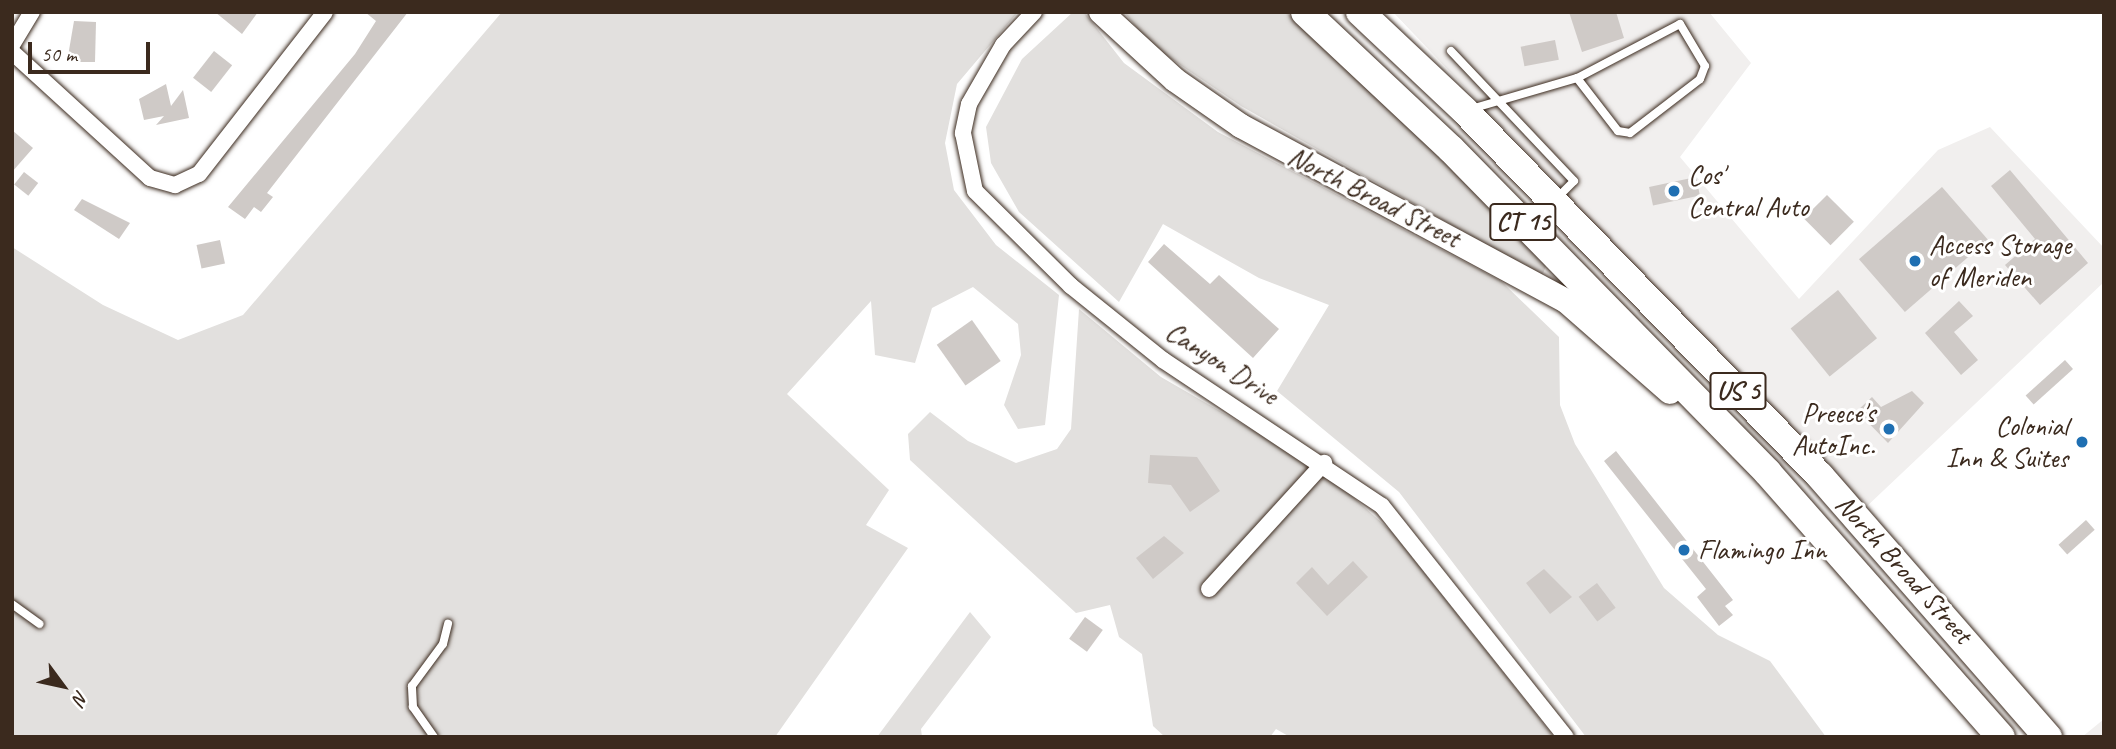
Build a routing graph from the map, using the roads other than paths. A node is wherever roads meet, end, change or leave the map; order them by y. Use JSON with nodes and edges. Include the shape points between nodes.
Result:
{"nodes":[{"id":1,"x":32,"y":12,"type":"edge"},
{"id":2,"x":325,"y":12,"type":"edge"},
{"id":3,"x":1034,"y":12,"type":"edge"},
{"id":4,"x":1101,"y":12,"type":"edge"},
{"id":5,"x":1306,"y":12,"type":"edge"},
{"id":6,"x":1360,"y":12,"type":"edge"},
{"id":7,"x":1379,"y":12,"type":"edge"},
{"id":8,"x":12,"y":45,"type":"edge"},
{"id":9,"x":1451,"y":51,"type":"dead end"},
{"id":10,"x":12,"y":52,"type":"edge"},
{"id":11,"x":1412,"y":61,"type":"junction"},
{"id":12,"x":1577,"y":78,"type":"junction"},
{"id":13,"x":1500,"y":103,"type":"junction"},
{"id":14,"x":1464,"y":110,"type":"junction"},
{"id":15,"x":1553,"y":201,"type":"junction"},
{"id":16,"x":1734,"y":438,"type":"junction"},
{"id":17,"x":1324,"y":463,"type":"junction"},
{"id":18,"x":1209,"y":589,"type":"dead end"},
{"id":19,"x":12,"y":604,"type":"edge"},
{"id":20,"x":40,"y":624,"type":"dead end"},
{"id":21,"x":449,"y":624,"type":"dead end"},
{"id":22,"x":434,"y":737,"type":"edge"},
{"id":23,"x":1566,"y":737,"type":"edge"},
{"id":24,"x":2001,"y":737,"type":"edge"},
{"id":25,"x":2048,"y":737,"type":"edge"}],
"edges":[{"from":1,"to":8,"type":"street"},
{"from":2,"to":10,"type":"street","via":[[199,174],[175,185],[150,178]]},
{"from":3,"to":17,"type":"street","name":"Canyon Drive","via":[[1003,46],[969,104],[963,133],[975,191],[1071,286],[1164,360]]},
{"from":4,"to":16,"type":"main road","name":"North Broad Street","number":"US 5","via":[[1166,73],[1241,126],[1566,301],[1686,406]]},
{"from":5,"to":16,"type":"highway","number":"CT 15","via":[[1443,140]]},
{"from":6,"to":11,"type":"highway"},
{"from":7,"to":11,"type":"main road","name":"North Broad Street","number":"US 5"},
{"from":9,"to":13,"type":"lane"},
{"from":11,"to":14,"type":"highway","name":"North Broad Street","number":"US 5"},
{"from":12,"to":12,"type":"lane","via":[[1618,131],[1630,133],[1700,79],[1705,66],[1680,24]]},
{"from":12,"to":13,"type":"lane"},
{"from":13,"to":14,"type":"lane"},
{"from":13,"to":15,"type":"lane","via":[[1574,181]]},
{"from":14,"to":15,"type":"highway","name":"North Broad Street","number":"US 5"},
{"from":15,"to":25,"type":"highway","name":"North Broad Street","number":"US 5","via":[[1853,511]]},
{"from":16,"to":24,"type":"highway","name":"North Broad Street","number":"US 5"},
{"from":17,"to":18,"type":"street"},
{"from":17,"to":23,"type":"street","name":"Canyon Drive","via":[[1408,534]]},
{"from":19,"to":20,"type":"lane"},
{"from":21,"to":22,"type":"lane","via":[[410,698]]}]}
